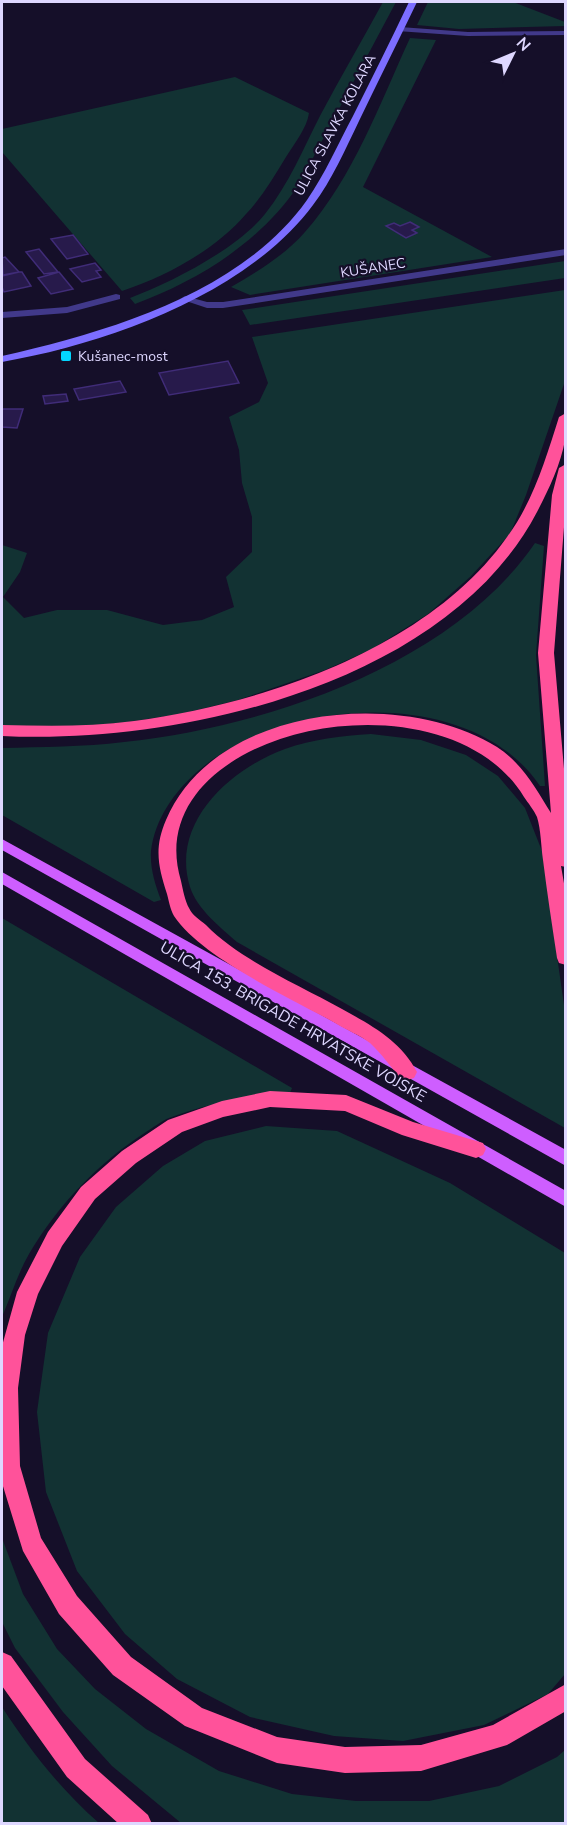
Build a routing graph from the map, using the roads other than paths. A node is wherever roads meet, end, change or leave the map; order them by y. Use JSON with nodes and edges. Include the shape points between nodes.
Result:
{"nodes":[{"id":1,"x":413,"y":2,"type":"edge"},
{"id":2,"x":400,"y":29,"type":"junction"},
{"id":3,"x":566,"y":33,"type":"edge"},
{"id":4,"x":566,"y":252,"type":"edge"},
{"id":5,"x":116,"y":297,"type":"dead end"},
{"id":6,"x":186,"y":299,"type":"junction"},
{"id":7,"x":2,"y":315,"type":"edge"},
{"id":8,"x":2,"y":359,"type":"edge"},
{"id":9,"x":566,"y":417,"type":"edge"},
{"id":10,"x":566,"y":468,"type":"edge"},
{"id":11,"x":2,"y":731,"type":"edge"},
{"id":12,"x":2,"y":844,"type":"edge"},
{"id":13,"x":566,"y":861,"type":"edge"},
{"id":14,"x":2,"y":877,"type":"edge"},
{"id":15,"x":566,"y":958,"type":"edge"},
{"id":16,"x":407,"y":1072,"type":"junction"},
{"id":17,"x":476,"y":1149,"type":"junction"},
{"id":18,"x":566,"y":1160,"type":"edge"},
{"id":19,"x":566,"y":1200,"type":"edge"},
{"id":20,"x":2,"y":1665,"type":"edge"},
{"id":21,"x":566,"y":1696,"type":"edge"},
{"id":22,"x":139,"y":1824,"type":"edge"}],
"edges":[{"from":1,"to":2,"type":"main road","name":"ULICA SLAVKA KOLARA"},
{"from":2,"to":3,"type":"street","via":[[468,34]]},
{"from":2,"to":6,"type":"main road","name":"ULICA SLAVKA KOLARA","via":[[309,205],[268,248]]},
{"from":4,"to":6,"type":"street","name":"KUŠANEC","via":[[224,305]]},
{"from":5,"to":7,"type":"street","via":[[74,309]]},
{"from":6,"to":8,"type":"main road","name":"ULICA SLAVKA KOLARA","via":[[104,332]]},
{"from":9,"to":11,"type":"highway","via":[[525,520],[505,551],[483,576],[418,629],[334,671],[240,705],[134,727]]},
{"from":10,"to":13,"type":"highway","via":[[559,495],[546,653]]},
{"from":12,"to":16,"type":"main road","name":"ULICA 153. BRIGADE HRVATSKE VOJSKE"},
{"from":14,"to":17,"type":"main road","name":"ULICA 153. BRIGADE HRVATSKE VOJSKE"},
{"from":15,"to":16,"type":"highway","via":[[545,817],[521,778],[492,752],[458,735],[408,721],[361,718],[281,732],[245,747],[208,772],[183,800],[168,836],[167,865],[181,912],[216,946],[376,1038]]},
{"from":16,"to":18,"type":"main road","name":"ULICA 153. BRIGADE HRVATSKE VOJSKE"},
{"from":17,"to":19,"type":"main road","name":"ULICA 153. BRIGADE HRVATSKE VOJSKE"},
{"from":17,"to":21,"type":"highway","via":[[409,1129],[346,1103],[270,1099],[222,1109],[174,1126],[129,1157],[88,1193],[55,1239],[28,1292],[14,1335],[7,1388],[8,1466],[31,1543],[68,1605],[122,1666],[195,1717],[277,1750],[345,1760],[421,1758],[498,1736]]},
{"from":20,"to":22,"type":"highway","via":[[76,1768]]}]}
